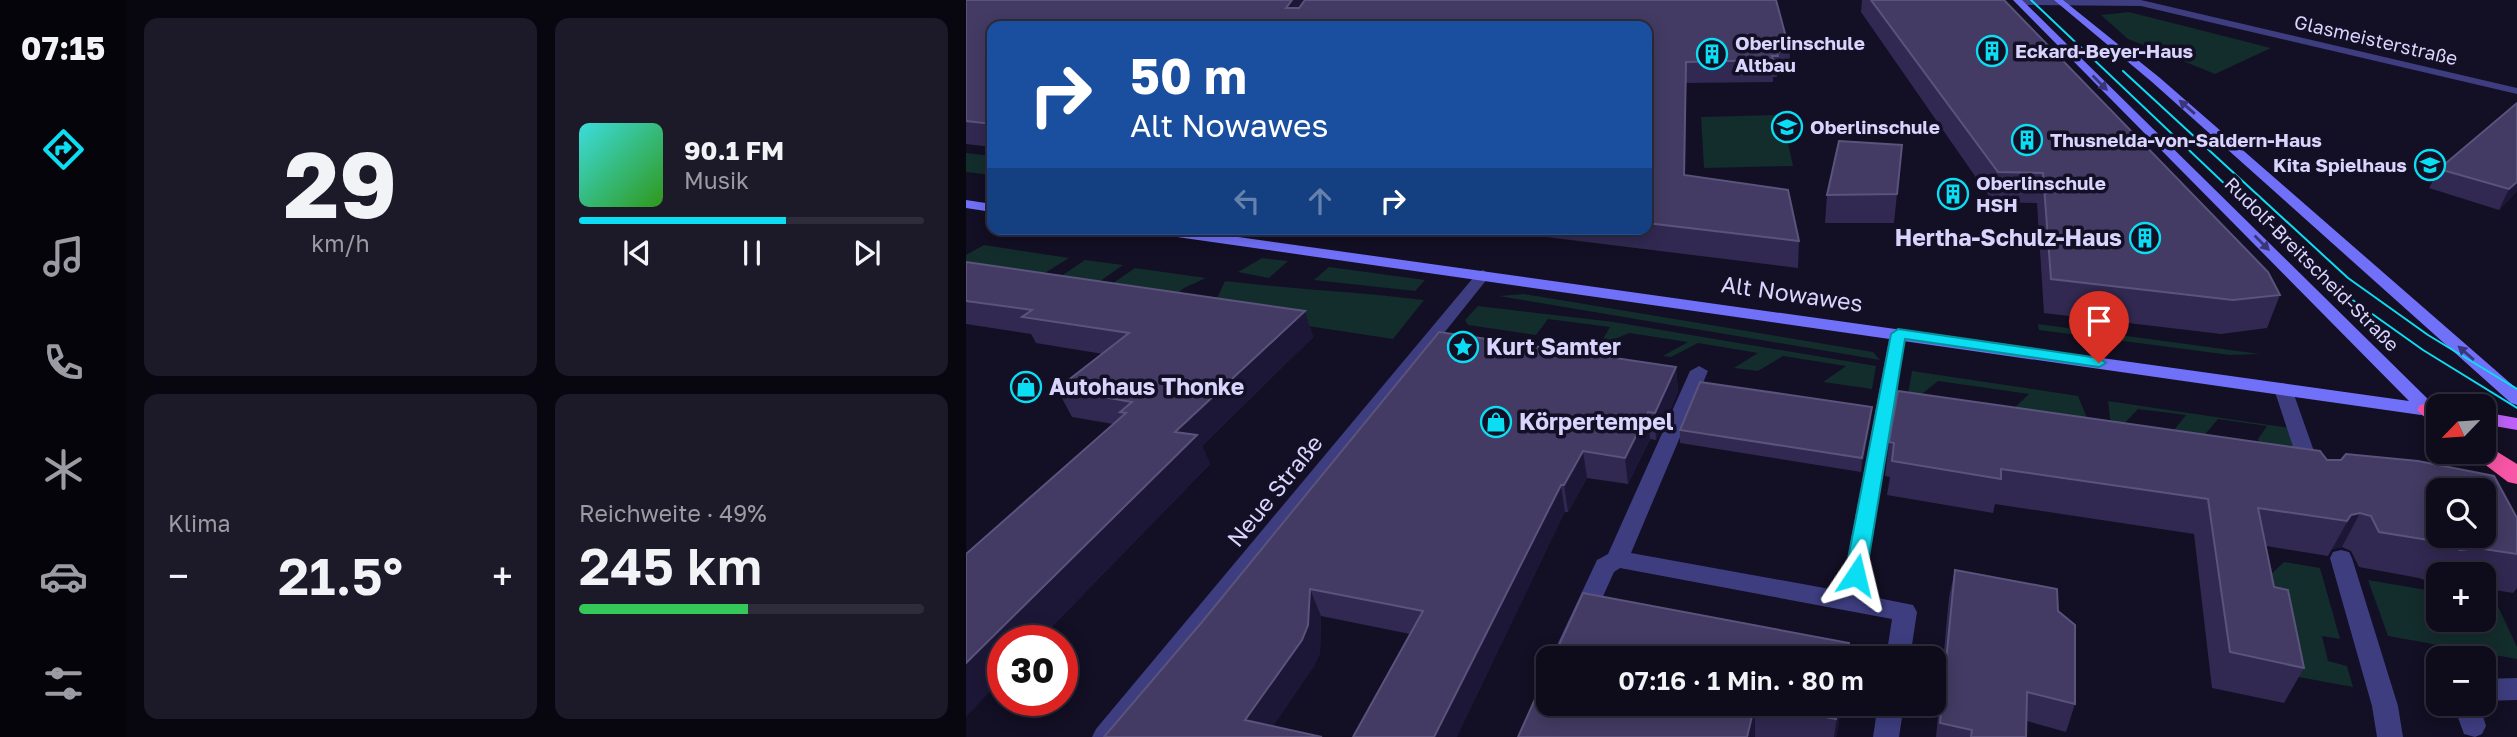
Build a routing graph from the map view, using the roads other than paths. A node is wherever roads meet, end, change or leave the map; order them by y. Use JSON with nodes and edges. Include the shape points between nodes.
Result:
{"nodes":[{"id":1,"x":2018,"y":1,"type":"edge"},
{"id":2,"x":2060,"y":1,"type":"edge"},
{"id":3,"x":2517,"y":91,"type":"edge"},
{"id":4,"x":966,"y":204,"type":"edge"},
{"id":5,"x":987,"y":207,"type":"edge"},
{"id":6,"x":1193,"y":235,"type":"edge"},
{"id":7,"x":1483,"y":275,"type":"junction"},
{"id":8,"x":1898,"y":334,"type":"junction"},
{"id":9,"x":1699,"y":371,"type":"dead end"},
{"id":10,"x":2283,"y":389,"type":"junction"},
{"id":11,"x":2517,"y":399,"type":"edge"},
{"id":12,"x":2426,"y":405,"type":"edge"},
{"id":13,"x":2426,"y":412,"type":"edge"},
{"id":14,"x":2496,"y":420,"type":"edge"},
{"id":15,"x":2517,"y":424,"type":"edge"},
{"id":16,"x":2496,"y":461,"type":"edge"},
{"id":17,"x":2517,"y":476,"type":"edge"},
{"id":18,"x":2317,"y":487,"type":"edge"},
{"id":19,"x":2341,"y":558,"type":"dead end"},
{"id":20,"x":1617,"y":559,"type":"junction"},
{"id":21,"x":1851,"y":601,"type":"junction"},
{"id":22,"x":1568,"y":646,"type":"edge"},
{"id":23,"x":1900,"y":646,"type":"edge"},
{"id":24,"x":2517,"y":689,"type":"edge"},
{"id":25,"x":2496,"y":690,"type":"edge"},
{"id":26,"x":1889,"y":716,"type":"edge"},
{"id":27,"x":1105,"y":737,"type":"edge"},
{"id":28,"x":1886,"y":737,"type":"edge"},
{"id":29,"x":2390,"y":737,"type":"edge"}],
"edges":[{"from":1,"to":2,"type":"street","name":"Glasmeisterstraße"},
{"from":1,"to":12,"type":"street","name":"Rudolf-Breitscheid-Straße","one_way":true},
{"from":2,"to":3,"type":"street","name":"Glasmeisterstraße","via":[[2141,3]]},
{"from":11,"to":2,"type":"street","name":"Rudolf-Breitscheid-Straße","one_way":true},
{"from":4,"to":5,"type":"street"},
{"from":6,"to":7,"type":"street","name":"Alt Nowawes"},
{"from":7,"to":8,"type":"street","name":"Alt Nowawes"},
{"from":7,"to":27,"type":"street","name":"Neue Straße"},
{"from":8,"to":10,"type":"street","name":"Alt Nowawes"},
{"from":8,"to":21,"type":"street"},
{"from":9,"to":20,"type":"street"},
{"from":10,"to":13,"type":"street","name":"Alt Nowawes"},
{"from":10,"to":18,"type":"street"},
{"from":14,"to":15,"type":"main road"},
{"from":16,"to":17,"type":"highway"},
{"from":19,"to":29,"type":"street"},
{"from":20,"to":21,"type":"street"},
{"from":20,"to":22,"type":"street","via":[[1605,566]]},
{"from":21,"to":23,"type":"street","via":[[1905,612]]},
{"from":24,"to":25,"type":"street"},
{"from":26,"to":28,"type":"street"}]}
